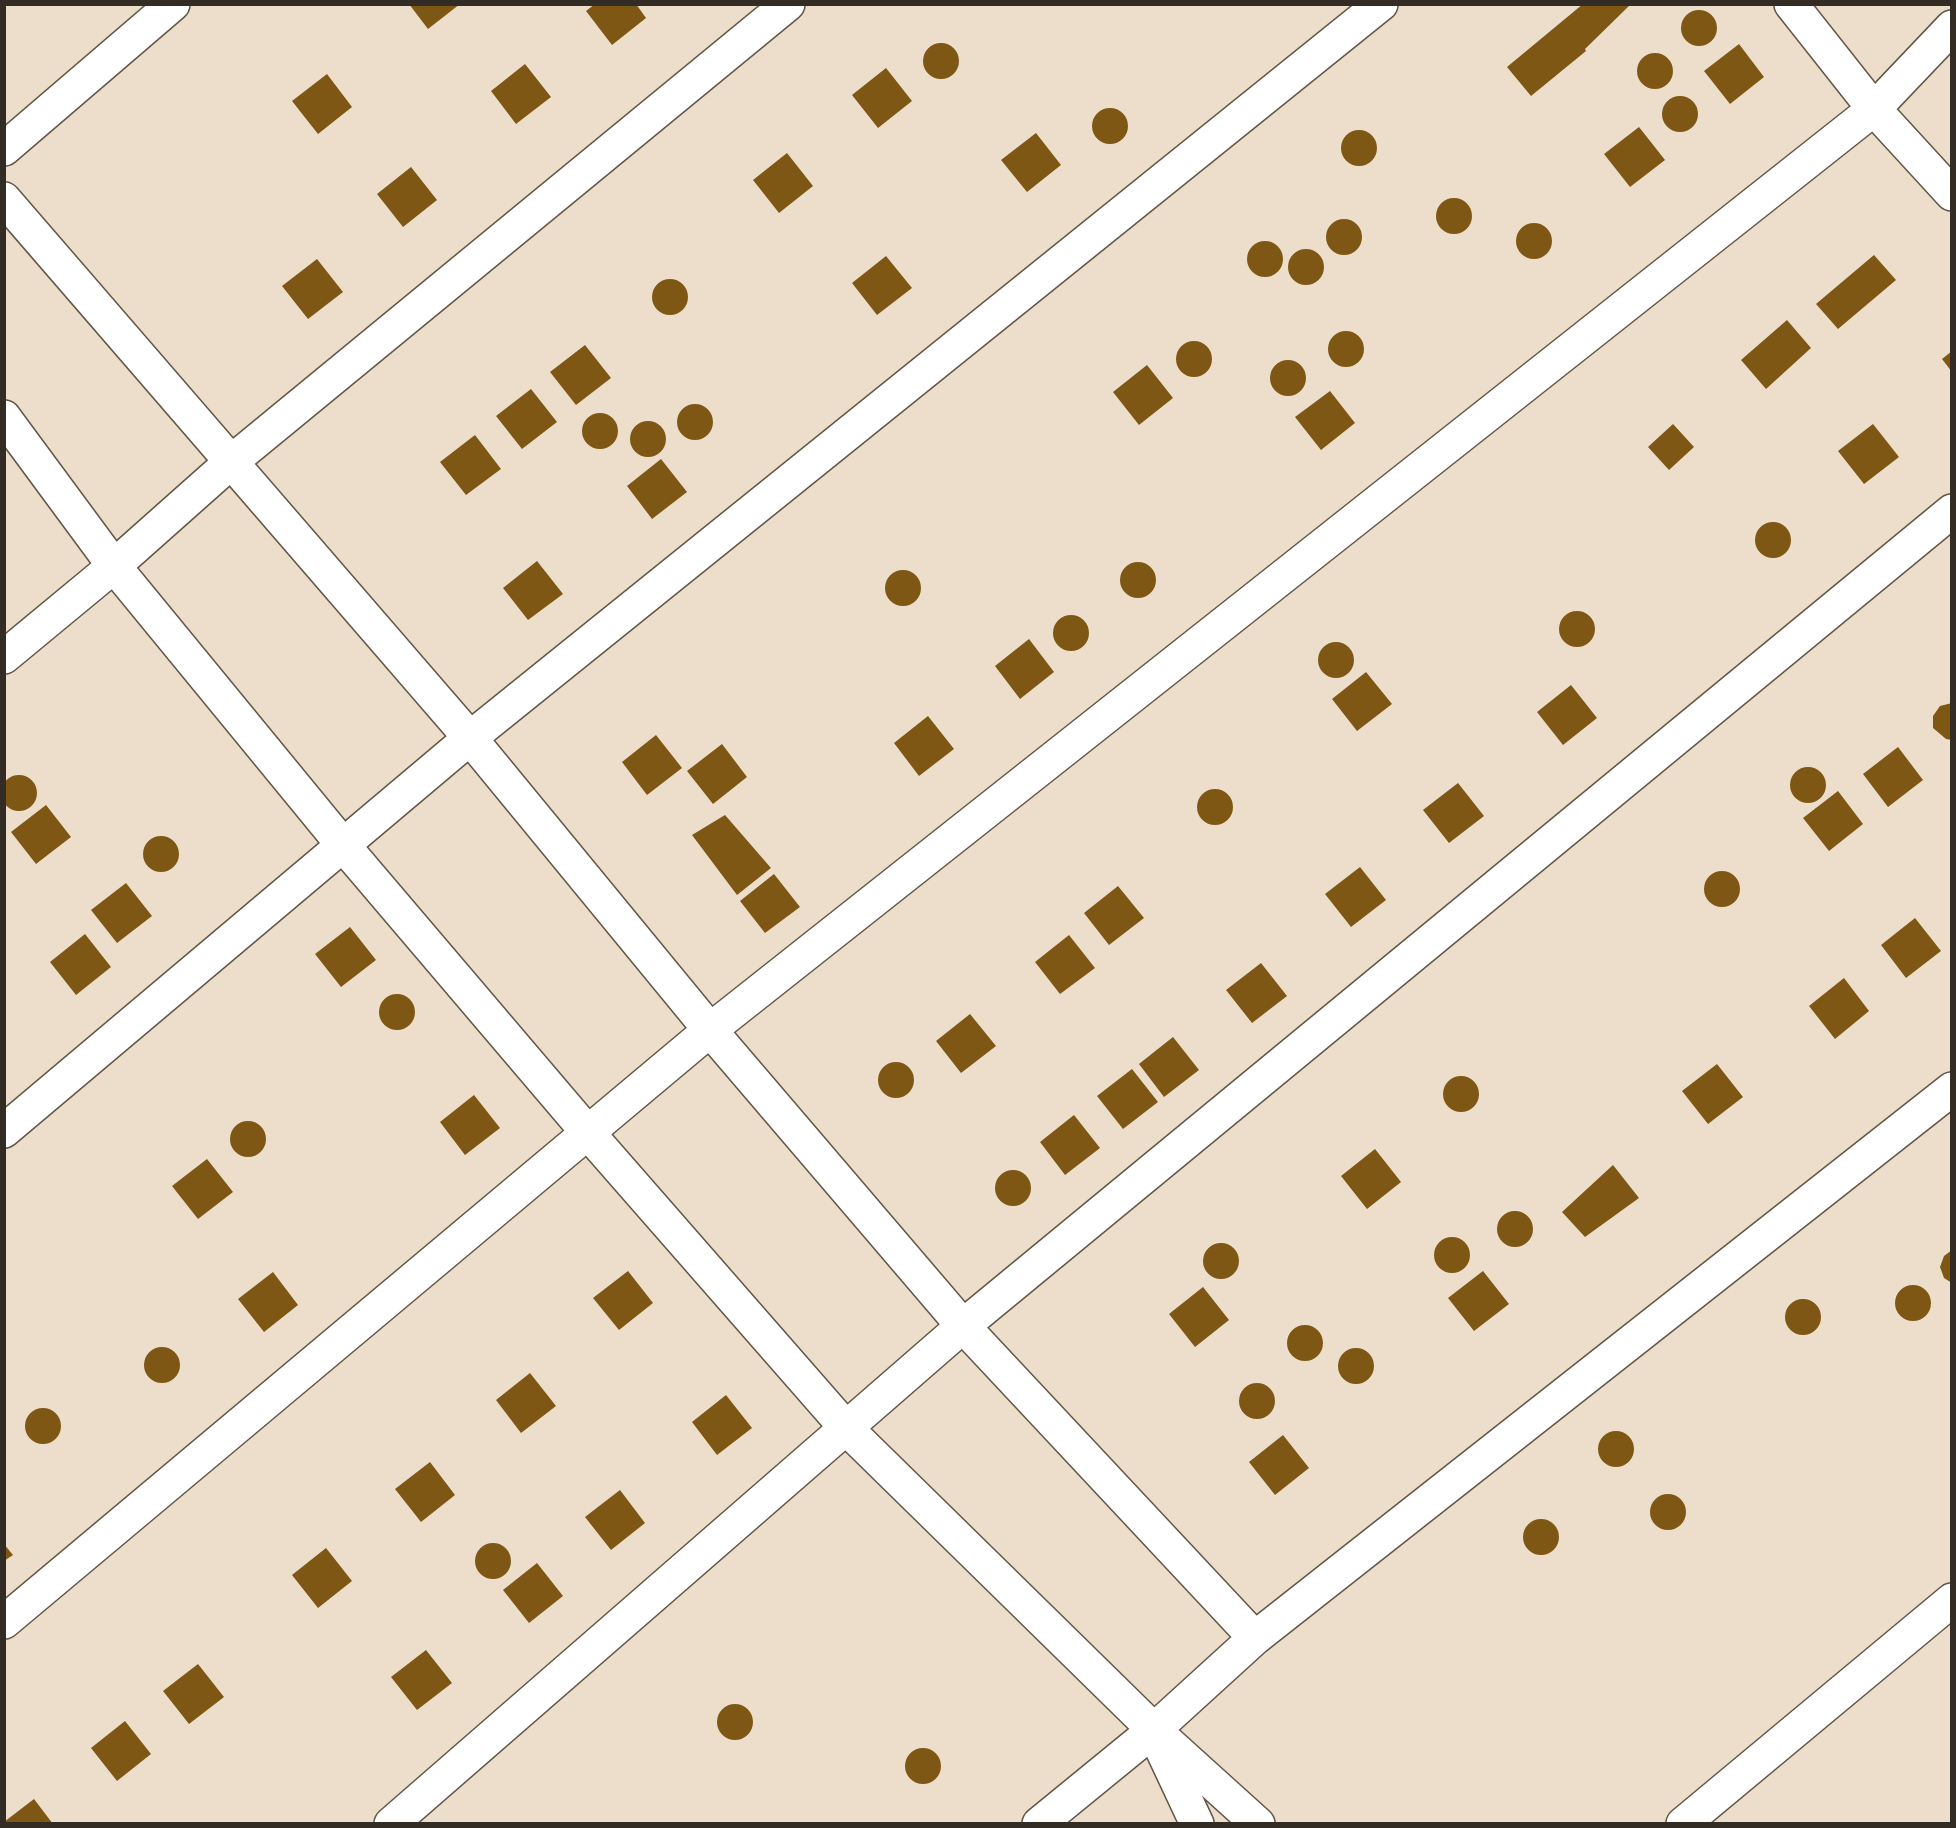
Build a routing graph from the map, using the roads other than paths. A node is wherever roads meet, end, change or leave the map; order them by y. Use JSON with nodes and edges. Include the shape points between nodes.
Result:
{"nodes":[{"id":1,"x":173,"y":4,"type":"edge"},
{"id":2,"x":788,"y":4,"type":"edge"},
{"id":3,"x":1381,"y":4,"type":"edge"},
{"id":4,"x":1791,"y":4,"type":"edge"},
{"id":5,"x":1952,"y":27,"type":"edge"},
{"id":6,"x":1874,"y":109,"type":"junction"},
{"id":7,"x":4,"y":149,"type":"edge"},
{"id":8,"x":1952,"y":194,"type":"edge"},
{"id":9,"x":4,"y":199,"type":"edge"},
{"id":10,"x":4,"y":417,"type":"edge"},
{"id":11,"x":231,"y":462,"type":"junction"},
{"id":12,"x":1952,"y":511,"type":"edge"},
{"id":13,"x":114,"y":566,"type":"junction"},
{"id":14,"x":4,"y":657,"type":"edge"},
{"id":15,"x":470,"y":738,"type":"junction"},
{"id":16,"x":343,"y":845,"type":"junction"},
{"id":17,"x":710,"y":1030,"type":"junction"},
{"id":18,"x":1952,"y":1089,"type":"edge"},
{"id":19,"x":4,"y":1131,"type":"edge"},
{"id":20,"x":589,"y":1134,"type":"junction"},
{"id":21,"x":963,"y":1326,"type":"junction"},
{"id":22,"x":847,"y":1429,"type":"junction"},
{"id":23,"x":1952,"y":1600,"type":"edge"},
{"id":24,"x":4,"y":1622,"type":"edge"},
{"id":25,"x":1255,"y":1638,"type":"junction"},
{"id":26,"x":1154,"y":1731,"type":"junction"},
{"id":27,"x":391,"y":1824,"type":"edge"},
{"id":28,"x":1039,"y":1824,"type":"edge"},
{"id":29,"x":1197,"y":1824,"type":"edge"},
{"id":30,"x":1258,"y":1824,"type":"edge"},
{"id":31,"x":1683,"y":1824,"type":"edge"}],
"edges":[{"from":1,"to":7,"type":"street"},
{"from":2,"to":11,"type":"street"},
{"from":3,"to":15,"type":"street"},
{"from":4,"to":6,"type":"street"},
{"from":5,"to":6,"type":"street"},
{"from":6,"to":8,"type":"street"},
{"from":6,"to":17,"type":"street"},
{"from":9,"to":11,"type":"street"},
{"from":10,"to":13,"type":"street"},
{"from":11,"to":13,"type":"street"},
{"from":11,"to":15,"type":"street"},
{"from":12,"to":21,"type":"street"},
{"from":13,"to":14,"type":"street"},
{"from":13,"to":16,"type":"street"},
{"from":15,"to":16,"type":"street"},
{"from":15,"to":17,"type":"street"},
{"from":16,"to":19,"type":"street"},
{"from":16,"to":20,"type":"street"},
{"from":17,"to":20,"type":"street"},
{"from":17,"to":21,"type":"street"},
{"from":18,"to":25,"type":"street"},
{"from":20,"to":22,"type":"street"},
{"from":20,"to":24,"type":"street"},
{"from":21,"to":22,"type":"street"},
{"from":21,"to":25,"type":"street"},
{"from":22,"to":26,"type":"street"},
{"from":22,"to":27,"type":"street"},
{"from":23,"to":31,"type":"street"},
{"from":25,"to":26,"type":"street"},
{"from":26,"to":28,"type":"street"},
{"from":26,"to":29,"type":"street"},
{"from":26,"to":30,"type":"street"}]}
